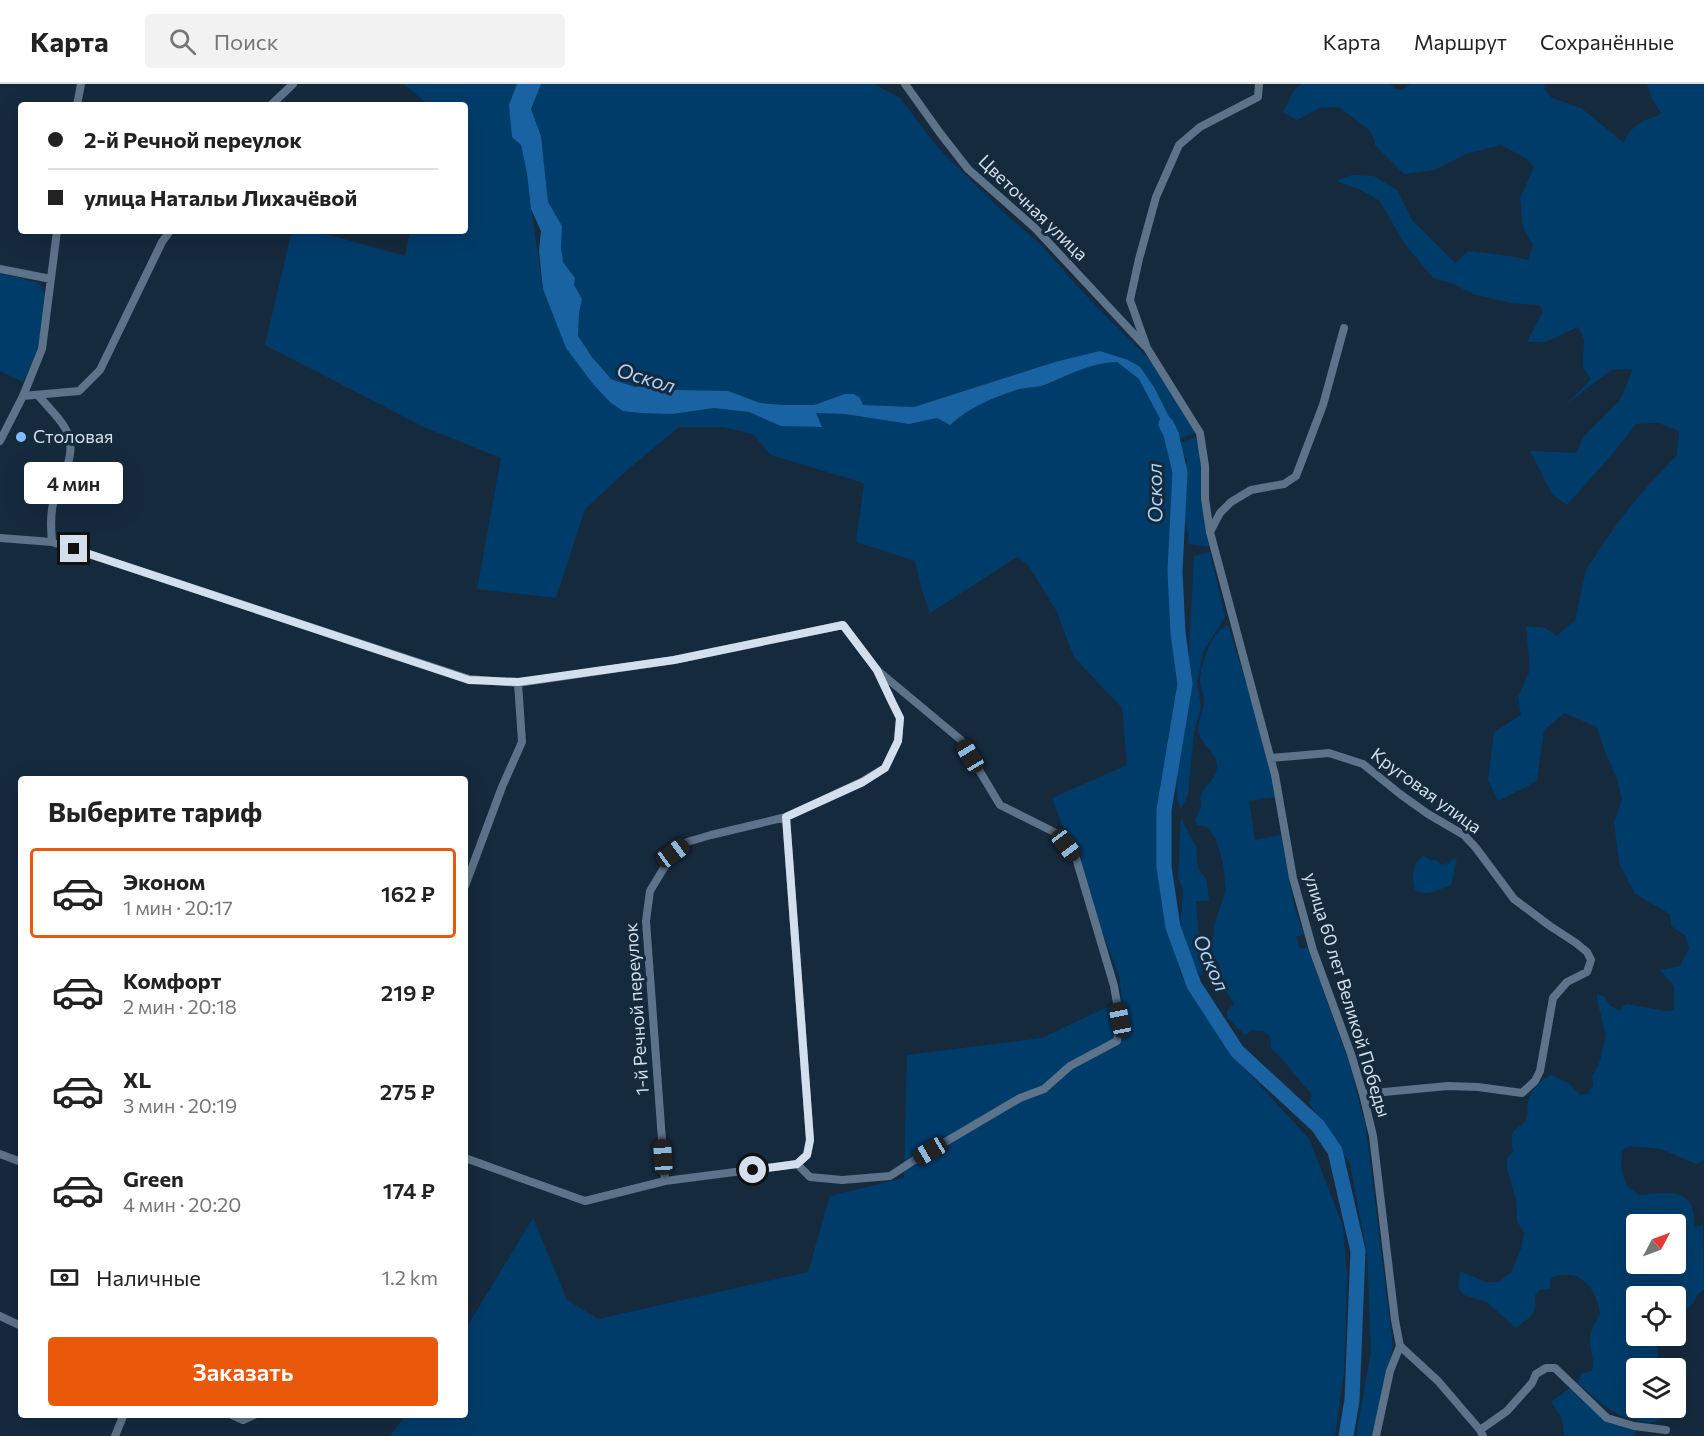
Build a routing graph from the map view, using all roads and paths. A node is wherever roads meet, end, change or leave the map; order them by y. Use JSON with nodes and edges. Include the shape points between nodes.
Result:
{"nodes":[{"id":1,"x":81,"y":84,"type":"edge"},
{"id":2,"x":293,"y":84,"type":"edge"},
{"id":3,"x":905,"y":84,"type":"edge"},
{"id":4,"x":1259,"y":84,"type":"edge"},
{"id":5,"x":78,"y":102,"type":"edge"},
{"id":6,"x":274,"y":102,"type":"edge"},
{"id":7,"x":57,"y":234,"type":"edge"},
{"id":8,"x":168,"y":234,"type":"edge"},
{"id":9,"x":0,"y":269,"type":"edge"},
{"id":10,"x":51,"y":279,"type":"junction"},
{"id":11,"x":1130,"y":300,"type":"junction"},
{"id":12,"x":1113,"y":312,"type":"junction"},
{"id":13,"x":1344,"y":328,"type":"dead end"},
{"id":14,"x":1147,"y":348,"type":"junction"},
{"id":15,"x":38,"y":395,"type":"junction"},
{"id":16,"x":23,"y":396,"type":"junction"},
{"id":17,"x":0,"y":441,"type":"edge"},
{"id":18,"x":1210,"y":532,"type":"junction"},
{"id":19,"x":0,"y":538,"type":"edge"},
{"id":20,"x":52,"y":542,"type":"junction"},
{"id":21,"x":877,"y":670,"type":"junction"},
{"id":22,"x":518,"y":682,"type":"junction"},
{"id":23,"x":1271,"y":758,"type":"junction"},
{"id":24,"x":786,"y":817,"type":"junction"},
{"id":25,"x":468,"y":878,"type":"edge"},
{"id":26,"x":1363,"y":1094,"type":"junction"},
{"id":27,"x":0,"y":1154,"type":"edge"},
{"id":28,"x":468,"y":1159,"type":"edge"},
{"id":29,"x":18,"y":1161,"type":"edge"},
{"id":30,"x":797,"y":1164,"type":"junction"},
{"id":31,"x":665,"y":1181,"type":"junction"},
{"id":32,"x":0,"y":1316,"type":"edge"},
{"id":33,"x":18,"y":1325,"type":"edge"},
{"id":34,"x":1400,"y":1346,"type":"junction"},
{"id":35,"x":122,"y":1418,"type":"edge"},
{"id":36,"x":1666,"y":1430,"type":"dead end"},
{"id":37,"x":1482,"y":1433,"type":"edge"},
{"id":38,"x":115,"y":1436,"type":"edge"},
{"id":39,"x":1376,"y":1436,"type":"edge"}],
"edges":[{"from":1,"to":5,"type":"street"},
{"from":2,"to":6,"type":"street"},
{"from":3,"to":12,"type":"street","name":"Цветочная улица","via":[[969,169],[1035,228]]},
{"from":4,"to":11,"type":"street","via":[[1258,96],[1200,127],[1179,145],[1156,196]]},
{"from":7,"to":10,"type":"street"},
{"from":8,"to":15,"type":"street","via":[[100,370],[79,391]]},
{"from":9,"to":10,"type":"street"},
{"from":10,"to":16,"type":"street","via":[[42,348]]},
{"from":11,"to":12,"type":"street"},
{"from":11,"to":14,"type":"street","name":"улица 60 лет Великой Победы"},
{"from":12,"to":14,"type":"street","name":"Цветочная улица"},
{"from":13,"to":18,"type":"street","via":[[1323,405],[1296,476],[1284,484],[1251,490],[1231,502]]},
{"from":14,"to":18,"type":"street","name":"улица 60 лет Великой Победы","via":[[1200,433]]},
{"from":15,"to":16,"type":"street"},
{"from":15,"to":20,"type":"street","via":[[65,427],[72,445],[52,507]]},
{"from":16,"to":17,"type":"street"},
{"from":18,"to":23,"type":"street","name":"улица 60 лет Великой Победы"},
{"from":19,"to":20,"type":"street"},
{"from":20,"to":22,"type":"street","via":[[469,680]]},
{"from":21,"to":22,"type":"street","via":[[843,625],[674,660]]},
{"from":21,"to":24,"type":"street","name":"1-й Речной переулок","via":[[900,718],[898,741],[885,768]]},
{"from":21,"to":30,"type":"street","via":[[961,740],[1000,805],[1056,833],[1076,858],[1114,986],[1120,1020],[1117,1041],[1070,1066],[1044,1089],[1020,1098],[890,1176],[810,1178]]},
{"from":22,"to":25,"type":"street","via":[[522,742]]},
{"from":23,"to":26,"type":"street","name":"улица 60 лет Великой Победы","via":[[1293,878]]},
{"from":23,"to":26,"type":"street","name":"Круговая улица","via":[[1329,753],[1363,764],[1428,814],[1464,835],[1514,899],[1576,943],[1591,960],[1587,972],[1567,982],[1553,998],[1540,1071],[1522,1093],[1448,1086]]},
{"from":24,"to":30,"type":"street","via":[[810,1140],[807,1155]]},
{"from":24,"to":31,"type":"street","name":"1-й Речной переулок","via":[[687,842],[673,853],[650,891],[646,921]]},
{"from":26,"to":34,"type":"street","name":"улица 60 лет Великой Победы","via":[[1373,1136]]},
{"from":27,"to":29,"type":"street"},
{"from":28,"to":31,"type":"street","via":[[585,1201]]},
{"from":30,"to":31,"type":"street"},
{"from":32,"to":33,"type":"street"},
{"from":34,"to":37,"type":"street","via":[[1438,1381]]},
{"from":34,"to":39,"type":"street","via":[[1390,1371]]},
{"from":35,"to":38,"type":"street"},
{"from":36,"to":37,"type":"street","via":[[1607,1418],[1555,1368],[1546,1368]]}]}
